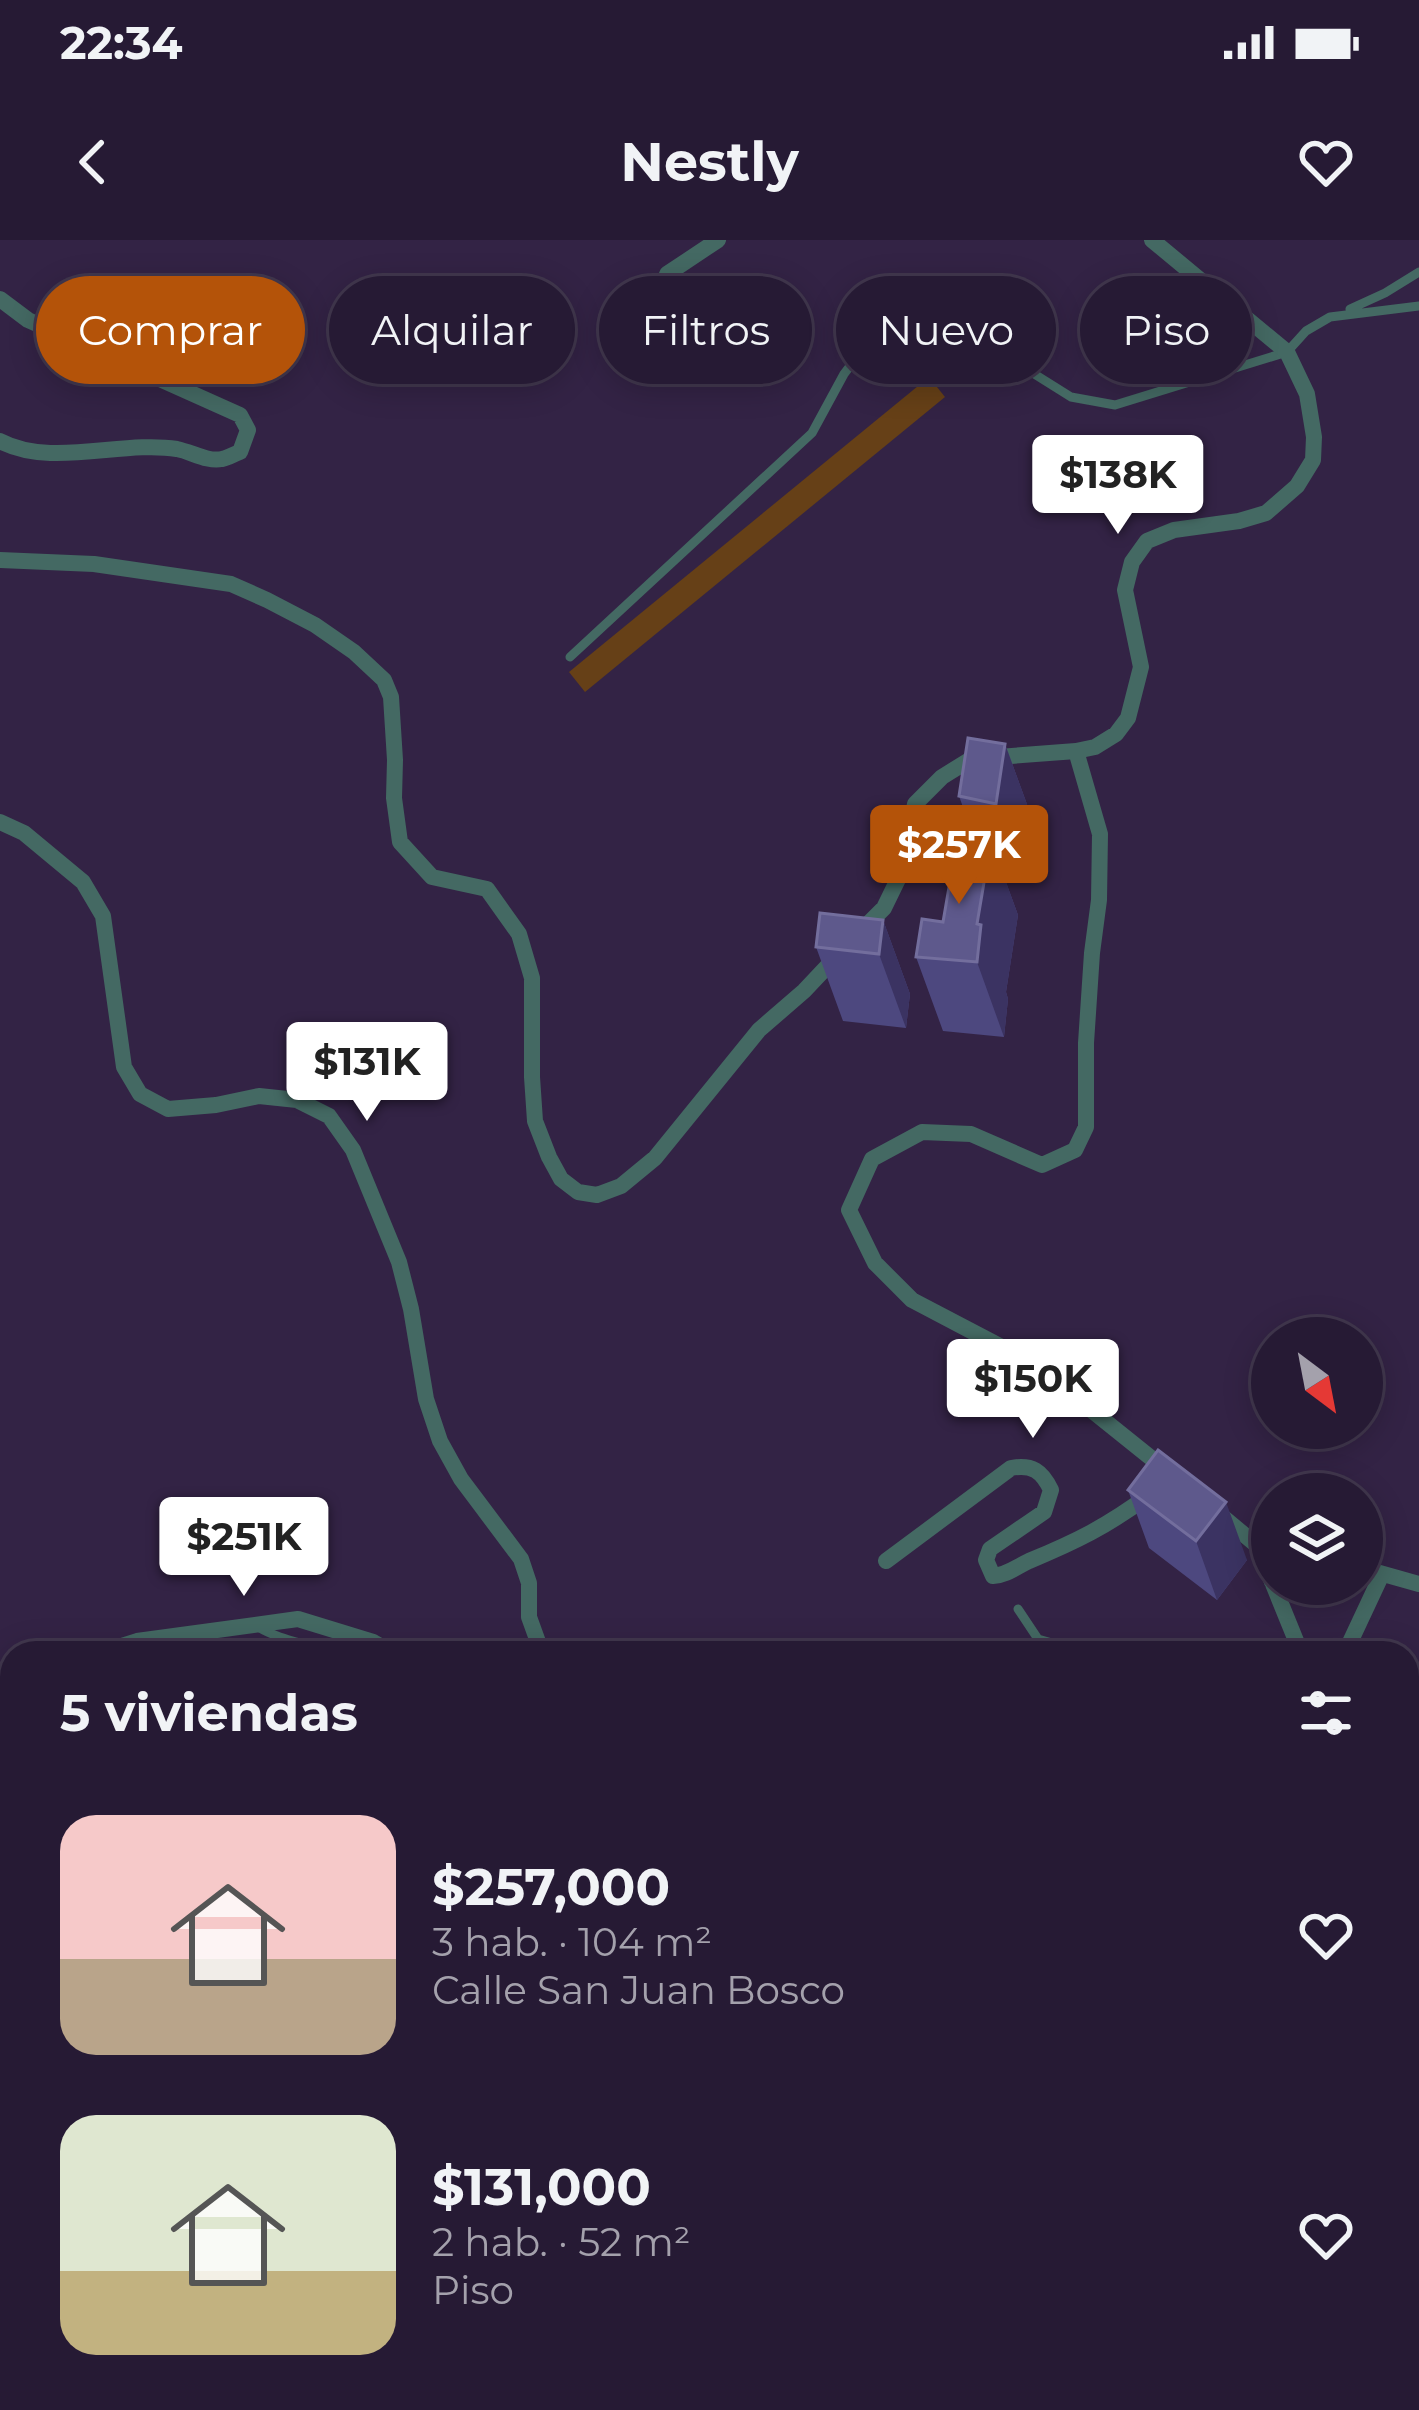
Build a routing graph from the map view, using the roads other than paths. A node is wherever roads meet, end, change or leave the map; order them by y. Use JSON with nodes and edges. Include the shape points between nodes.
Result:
{"nodes":[{"id":1,"x":718,"y":240,"type":"edge"},
{"id":2,"x":1152,"y":240,"type":"edge"},
{"id":3,"x":1419,"y":272,"type":"edge"},
{"id":4,"x":667,"y":274,"type":"dead end"},
{"id":5,"x":0,"y":299,"type":"edge"},
{"id":6,"x":1419,"y":306,"type":"edge"},
{"id":7,"x":1341,"y":314,"type":"junction"},
{"id":8,"x":1287,"y":352,"type":"junction"},
{"id":9,"x":0,"y":441,"type":"edge"},
{"id":10,"x":0,"y":560,"type":"edge"},
{"id":11,"x":569,"y":657,"type":"dead end"},
{"id":12,"x":1076,"y":752,"type":"junction"},
{"id":13,"x":0,"y":822,"type":"edge"},
{"id":14,"x":1169,"y":1472,"type":"junction"},
{"id":15,"x":1187,"y":1487,"type":"edge"},
{"id":16,"x":1205,"y":1502,"type":"edge"},
{"id":17,"x":1251,"y":1537,"type":"edge"},
{"id":18,"x":886,"y":1561,"type":"dead end"},
{"id":19,"x":1383,"y":1574,"type":"edge"},
{"id":20,"x":1419,"y":1585,"type":"edge"},
{"id":21,"x":1281,"y":1605,"type":"edge"},
{"id":22,"x":1367,"y":1605,"type":"edge"},
{"id":23,"x":1018,"y":1609,"type":"dead end"},
{"id":24,"x":254,"y":1624,"type":"junction"},
{"id":25,"x":136,"y":1641,"type":"edge"},
{"id":26,"x":297,"y":1641,"type":"edge"},
{"id":27,"x":370,"y":1641,"type":"edge"},
{"id":28,"x":538,"y":1641,"type":"edge"},
{"id":29,"x":1042,"y":1641,"type":"edge"},
{"id":30,"x":1295,"y":1641,"type":"edge"},
{"id":31,"x":1351,"y":1641,"type":"edge"}],
"edges":[{"from":1,"to":4,"type":"street"},
{"from":2,"to":8,"type":"street"},
{"from":3,"to":7,"type":"lane"},
{"from":5,"to":9,"type":"street","via":[[28,320],[240,415],[248,430],[240,452],[221,459],[157,448],[40,451]]},
{"from":6,"to":7,"type":"lane"},
{"from":7,"to":8,"type":"lane","via":[[1306,331]]},
{"from":8,"to":11,"type":"lane","via":[[1115,405],[1071,398],[945,318],[915,316],[874,333],[812,433]]},
{"from":8,"to":12,"type":"street","via":[[1307,394],[1313,460],[1298,486],[1266,513],[1147,542],[1125,590],[1141,667],[1128,718],[1116,734]]},
{"from":10,"to":12,"type":"street","via":[[231,584],[315,625],[384,680],[400,842],[433,877],[488,890],[519,934],[532,978],[536,1121],[561,1179],[578,1192],[621,1186],[655,1158],[759,1030],[884,908],[902,871],[915,804],[942,777],[971,759]]},
{"from":12,"to":14,"type":"street","via":[[1100,834],[1086,1126],[1075,1150],[1042,1165],[971,1134],[922,1132],[872,1159],[849,1210],[875,1263],[912,1300],[1034,1364]]},
{"from":13,"to":28,"type":"street","via":[[83,882],[103,916],[124,1067],[140,1094],[169,1109],[259,1096],[296,1100],[329,1116],[353,1150],[399,1262],[440,1441],[520,1559]]},
{"from":14,"to":15,"type":"street"},
{"from":14,"to":18,"type":"street","via":[[1088,1537],[993,1576],[989,1549],[1044,1512],[1051,1490],[1035,1469],[1011,1468]]},
{"from":16,"to":17,"type":"street"},
{"from":19,"to":20,"type":"street"},
{"from":21,"to":30,"type":"street"},
{"from":22,"to":31,"type":"street"},
{"from":23,"to":29,"type":"lane"},
{"from":24,"to":25,"type":"street"},
{"from":24,"to":26,"type":"lane"},
{"from":24,"to":27,"type":"street","via":[[298,1619]]}]}
